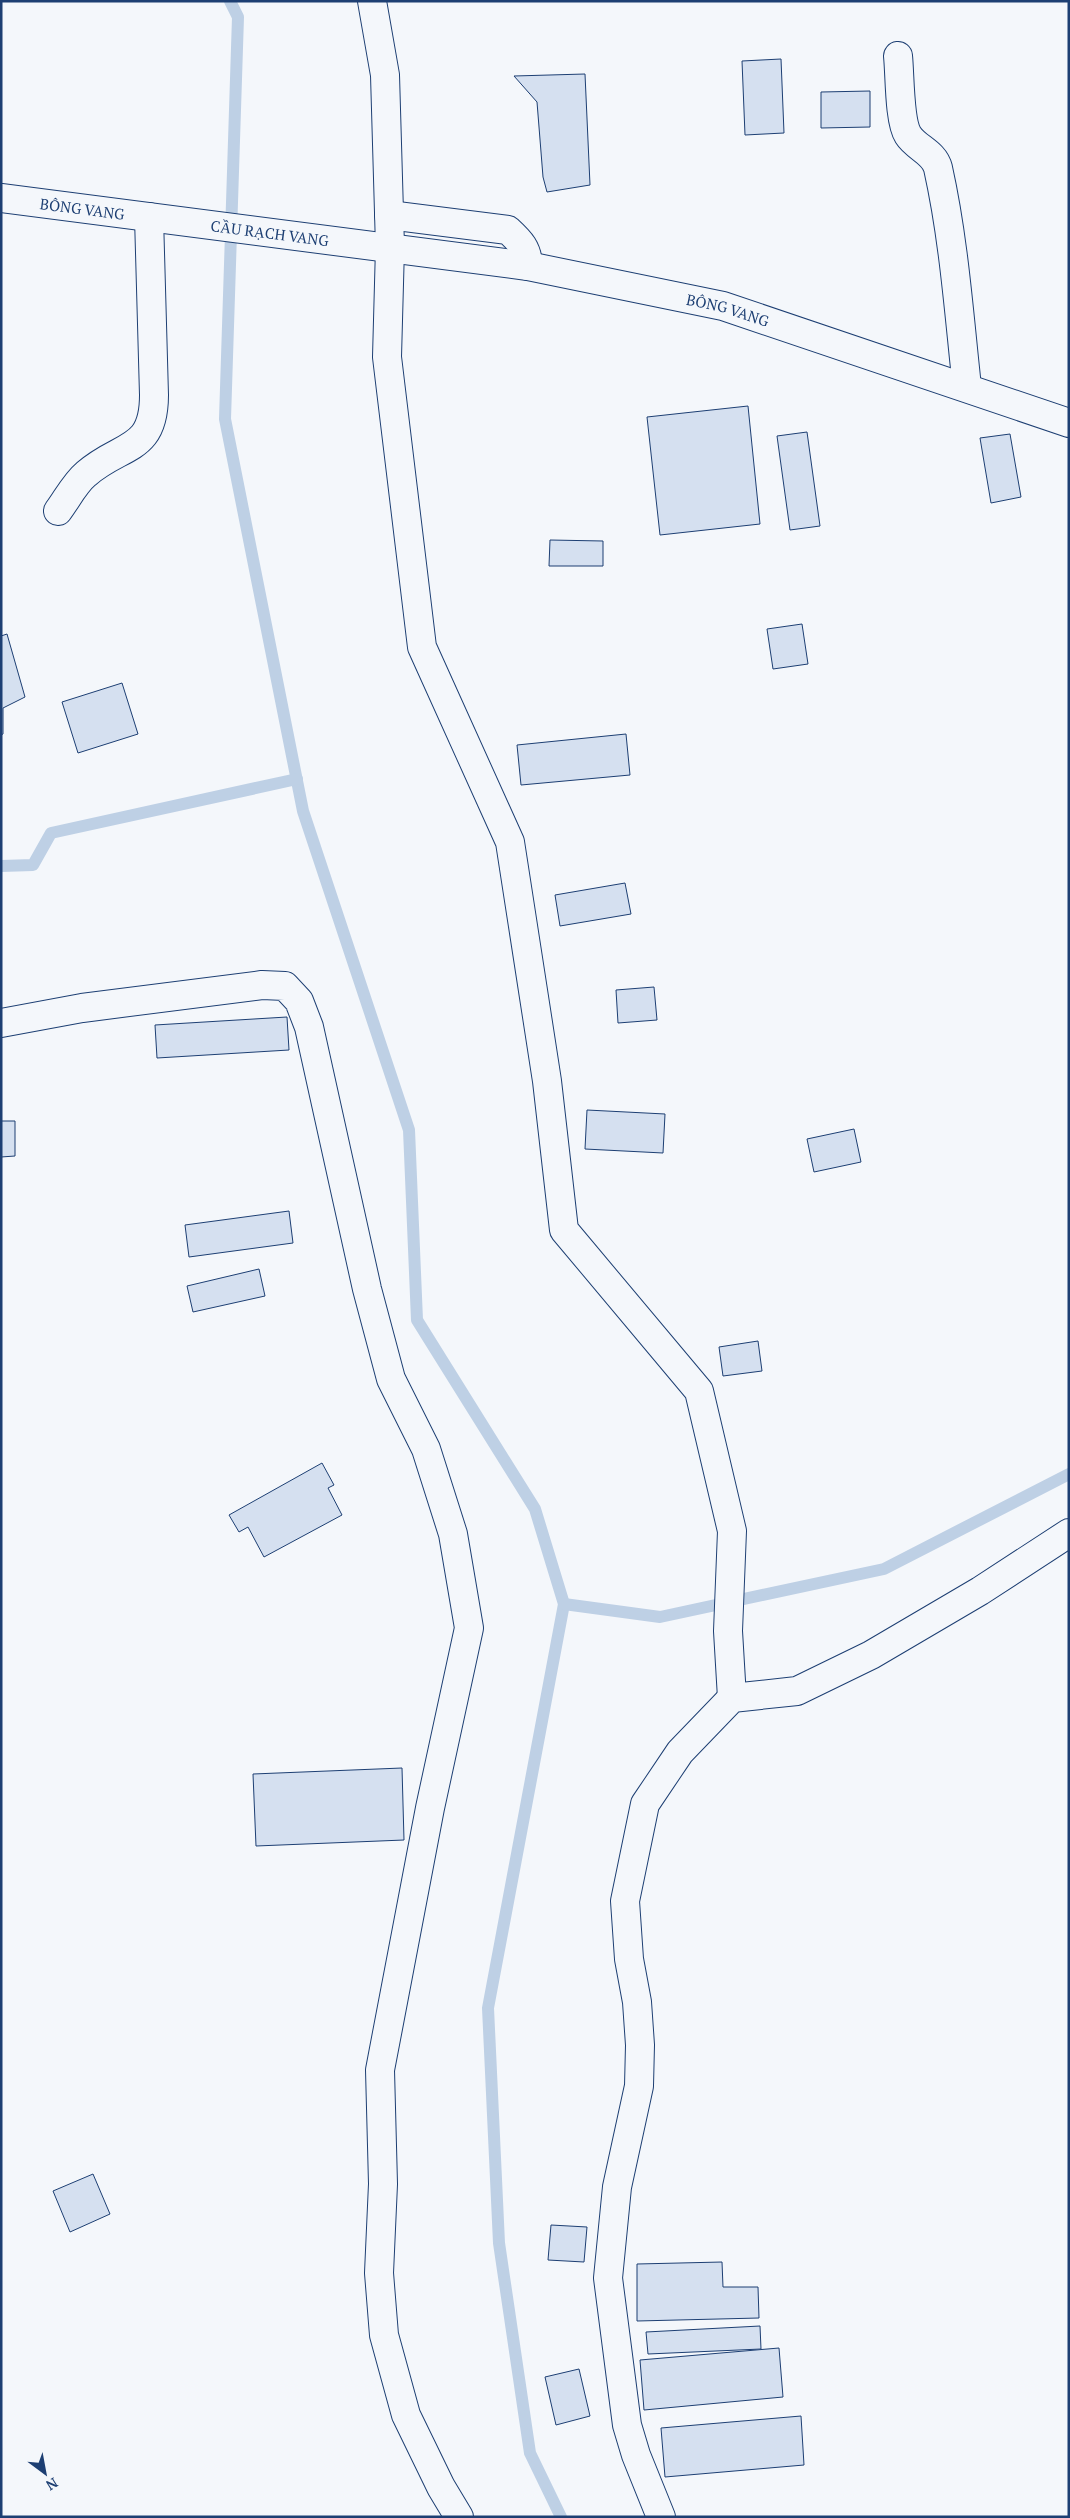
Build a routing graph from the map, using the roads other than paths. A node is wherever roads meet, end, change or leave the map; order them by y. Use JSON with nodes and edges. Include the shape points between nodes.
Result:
{"nodes":[{"id":1,"x":372,"y":1,"type":"edge"},
{"id":2,"x":898,"y":56,"type":"dead end"},
{"id":3,"x":1,"y":198,"type":"edge"},
{"id":4,"x":389,"y":215,"type":"junction"},
{"id":5,"x":157,"y":218,"type":"junction"},
{"id":6,"x":383,"y":248,"type":"junction"},
{"id":7,"x":528,"y":266,"type":"junction"},
{"id":8,"x":967,"y":387,"type":"junction"},
{"id":9,"x":1069,"y":423,"type":"edge"},
{"id":10,"x":58,"y":511,"type":"dead end"},
{"id":11,"x":1,"y":1022,"type":"edge"},
{"id":12,"x":1069,"y":1533,"type":"edge"},
{"id":13,"x":732,"y":1698,"type":"junction"},
{"id":14,"x":459,"y":2517,"type":"edge"},
{"id":15,"x":661,"y":2517,"type":"edge"}],
"edges":[{"from":1,"to":4,"type":"street","via":[[385,75]]},
{"from":2,"to":8,"type":"street","via":[[905,128],[914,142],[935,161],[943,192]]},
{"from":3,"to":5,"type":"street","name":"BÔNG VANG"},
{"from":4,"to":6,"type":"street"},
{"from":4,"to":7,"type":"street","via":[[508,230],[522,242]]},
{"from":5,"to":6,"type":"street","name":"CẦU RẠCH VANG"},
{"from":5,"to":10,"type":"street","via":[[152,422],[144,436],[85,475]]},
{"from":6,"to":7,"type":"street","name":"BÔNG VANG"},
{"from":6,"to":13,"type":"street","via":[[387,357],[422,647],[510,842],[547,1081],[564,1230],[700,1391],[732,1531],[728,1631]]},
{"from":7,"to":8,"type":"street","name":"BÔNG VANG","via":[[723,306]]},
{"from":8,"to":9,"type":"street","name":"BÔNG VANG"},
{"from":11,"to":14,"type":"street","via":[[262,985],[285,986],[299,1002],[309,1027],[367,1289],[391,1379],[426,1449],[453,1534],[469,1628],[430,1808],[380,2070],[383,2184],[379,2273],[384,2335],[406,2415]]},
{"from":12,"to":13,"type":"street","via":[[871,1655],[797,1691]]},
{"from":13,"to":15,"type":"street","via":[[680,1752],[645,1804],[625,1901],[640,2036],[639,2086],[617,2188],[608,2278],[628,2425],[636,2455]]}]}
